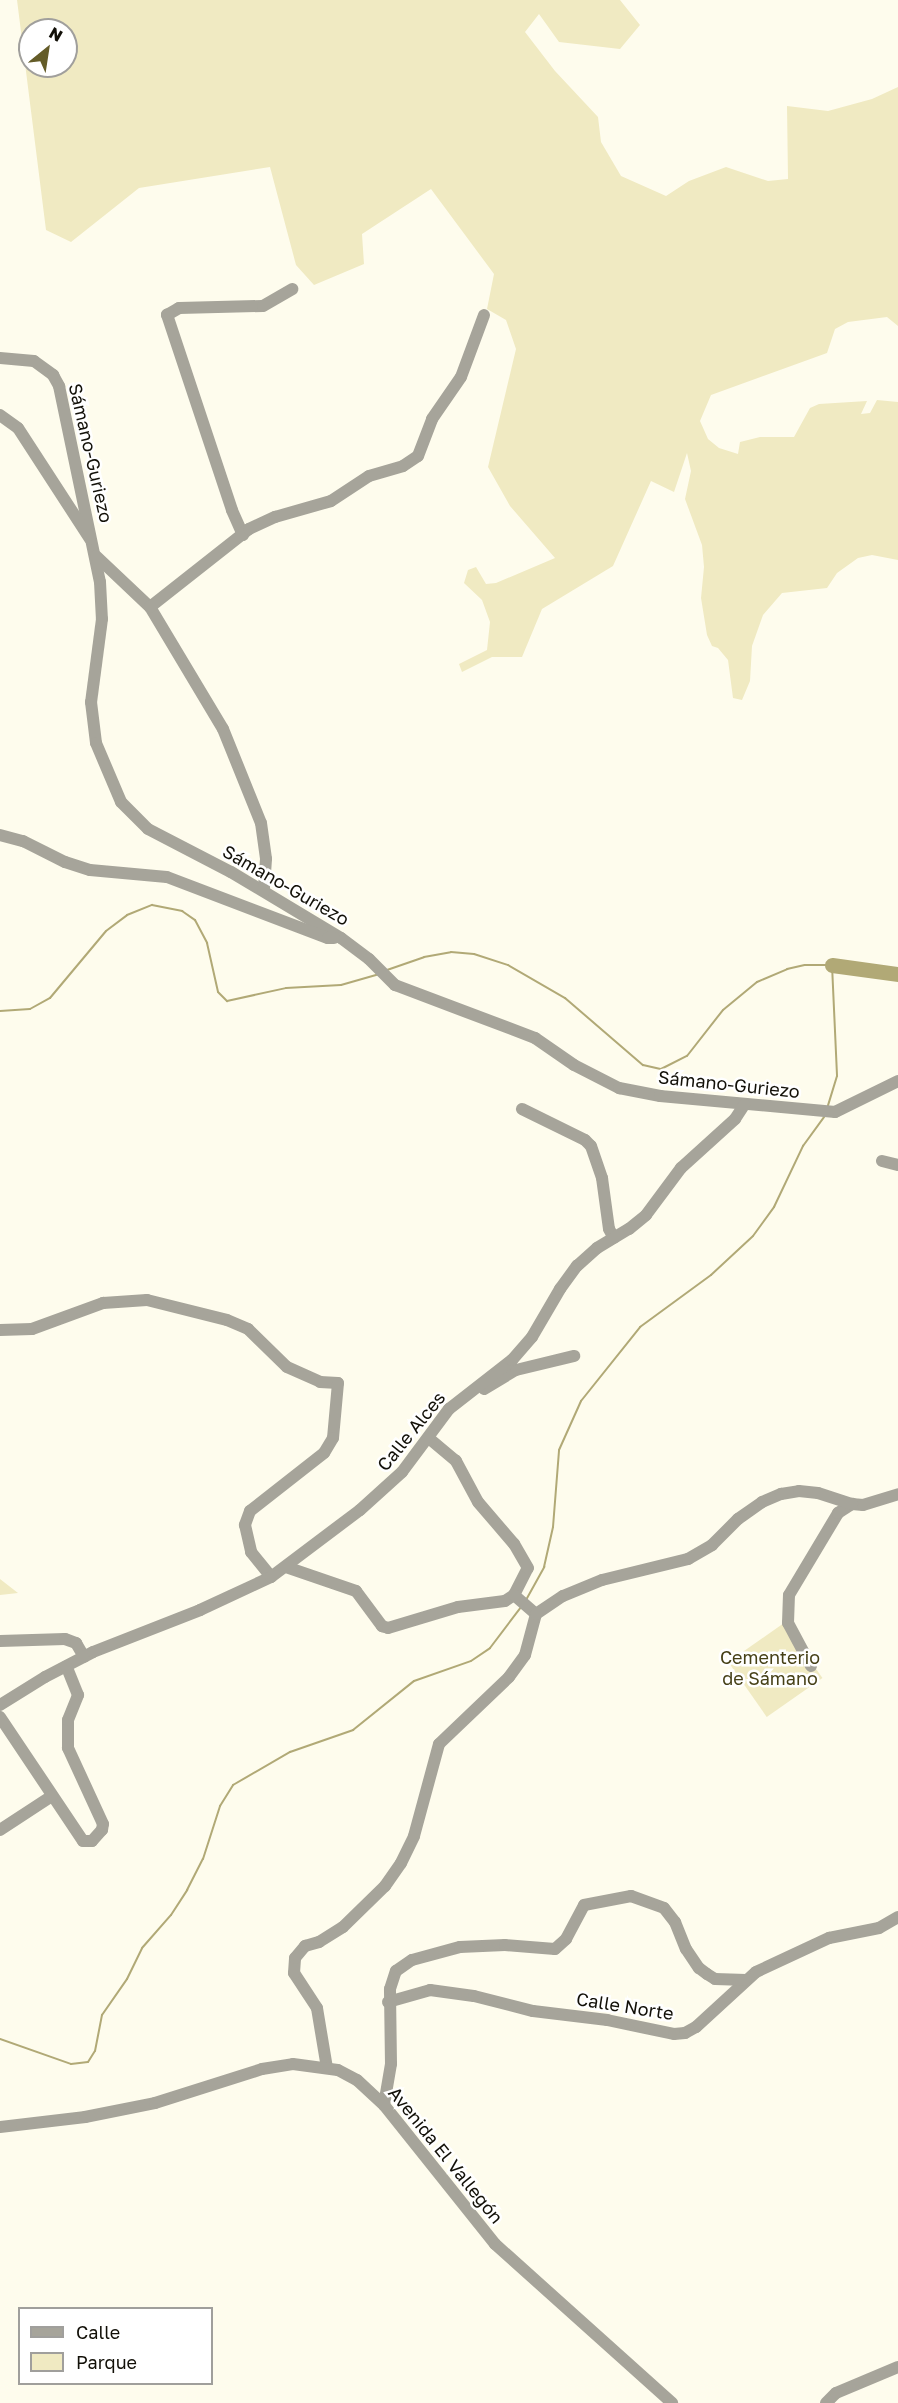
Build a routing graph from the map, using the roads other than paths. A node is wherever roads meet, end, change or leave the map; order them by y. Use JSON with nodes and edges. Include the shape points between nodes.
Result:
{"nodes":[{"id":1,"x":293,"y":289,"type":"dead end"},
{"id":2,"x":484,"y":315,"type":"dead end"},
{"id":3,"x":0,"y":358,"type":"edge"},
{"id":4,"x":0,"y":415,"type":"edge"},
{"id":5,"x":243,"y":535,"type":"junction"},
{"id":6,"x":94,"y":549,"type":"junction"},
{"id":7,"x":150,"y":607,"type":"junction"},
{"id":8,"x":0,"y":835,"type":"edge"},
{"id":9,"x":264,"y":891,"type":"junction"},
{"id":10,"x":342,"y":938,"type":"junction"},
{"id":11,"x":898,"y":1080,"type":"edge"},
{"id":12,"x":744,"y":1105,"type":"junction"},
{"id":13,"x":522,"y":1109,"type":"dead end"},
{"id":14,"x":882,"y":1161,"type":"dead end"},
{"id":15,"x":898,"y":1165,"type":"edge"},
{"id":16,"x":614,"y":1238,"type":"junction"},
{"id":17,"x":0,"y":1330,"type":"edge"},
{"id":18,"x":574,"y":1356,"type":"dead end"},
{"id":19,"x":464,"y":1396,"type":"junction"},
{"id":20,"x":429,"y":1438,"type":"junction"},
{"id":21,"x":898,"y":1494,"type":"edge"},
{"id":22,"x":852,"y":1504,"type":"junction"},
{"id":23,"x":286,"y":1566,"type":"junction"},
{"id":24,"x":272,"y":1577,"type":"junction"},
{"id":25,"x":516,"y":1597,"type":"junction"},
{"id":26,"x":533,"y":1611,"type":"junction"},
{"id":27,"x":0,"y":1641,"type":"edge"},
{"id":28,"x":84,"y":1657,"type":"junction"},
{"id":29,"x":66,"y":1666,"type":"junction"},
{"id":30,"x":811,"y":1666,"type":"dead end"},
{"id":31,"x":0,"y":1704,"type":"edge"},
{"id":32,"x":0,"y":1718,"type":"edge"},
{"id":33,"x":52,"y":1796,"type":"junction"},
{"id":34,"x":0,"y":1830,"type":"edge"},
{"id":35,"x":898,"y":1917,"type":"edge"},
{"id":36,"x":746,"y":1980,"type":"junction"},
{"id":37,"x":388,"y":2002,"type":"junction"},
{"id":38,"x":327,"y":2068,"type":"junction"},
{"id":39,"x":384,"y":2105,"type":"junction"},
{"id":40,"x":0,"y":2127,"type":"edge"},
{"id":41,"x":898,"y":2367,"type":"edge"},
{"id":42,"x":672,"y":2403,"type":"edge"},
{"id":43,"x":826,"y":2403,"type":"edge"}],
"edges":[{"from":1,"to":5,"type":"street","via":[[263,306],[179,308],[167,315]]},
{"from":2,"to":5,"type":"street","via":[[461,377],[432,419],[418,456],[403,466],[369,476],[332,501],[262,522]]},
{"from":3,"to":6,"type":"street","name":"Sámano-Guriezo","via":[[34,361],[53,375],[59,386]]},
{"from":4,"to":6,"type":"street","via":[[18,428]]},
{"from":5,"to":7,"type":"street"},
{"from":6,"to":7,"type":"street"},
{"from":6,"to":9,"type":"street","name":"Sámano-Guriezo","via":[[102,619],[91,702],[92,726],[111,784],[121,802],[148,829]]},
{"from":7,"to":9,"type":"street","via":[[223,729],[256,805],[264,839]]},
{"from":8,"to":10,"type":"street","via":[[90,870],[167,877],[328,938]]},
{"from":9,"to":10,"type":"street","name":"Sámano-Guriezo"},
{"from":10,"to":12,"type":"street","name":"Sámano-Guriezo","via":[[386,978],[408,992],[535,1038],[574,1065],[619,1088]]},
{"from":11,"to":12,"type":"street","name":"Sámano-Guriezo","via":[[844,1109]]},
{"from":12,"to":16,"type":"street","name":"Calle Alces","via":[[735,1119],[681,1168],[646,1215]]},
{"from":13,"to":16,"type":"street","via":[[591,1146]]},
{"from":14,"to":15,"type":"street"},
{"from":16,"to":19,"type":"street","name":"Calle Alces","via":[[577,1266],[532,1337],[512,1360]]},
{"from":17,"to":24,"type":"street","via":[[32,1329],[103,1303],[147,1300],[248,1329],[287,1367],[320,1382],[338,1383],[333,1438],[324,1453],[250,1511],[245,1525],[251,1552]]},
{"from":18,"to":19,"type":"street","via":[[516,1370],[478,1394]]},
{"from":19,"to":20,"type":"street","name":"Calle Alces","via":[[449,1409]]},
{"from":20,"to":23,"type":"street","name":"Calle Alces","via":[[384,1491]]},
{"from":20,"to":25,"type":"street","via":[[456,1461],[478,1502],[514,1544],[528,1568]]},
{"from":21,"to":22,"type":"street","via":[[863,1505]]},
{"from":22,"to":26,"type":"street","via":[[818,1493],[781,1494],[762,1502],[712,1545],[688,1559],[602,1580]]},
{"from":22,"to":30,"type":"street","via":[[830,1524],[789,1595],[788,1623]]},
{"from":23,"to":24,"type":"street","name":"Calle Alces"},
{"from":23,"to":25,"type":"street","via":[[356,1591],[382,1626],[388,1628],[458,1607]]},
{"from":24,"to":28,"type":"street","name":"Calle Alces"},
{"from":25,"to":26,"type":"street"},
{"from":26,"to":38,"type":"street","via":[[525,1654],[509,1677],[439,1744],[414,1836],[402,1863],[385,1886],[343,1927],[305,1946],[295,1958],[294,1973],[317,2008]]},
{"from":27,"to":28,"type":"street","via":[[66,1639],[75,1643]]},
{"from":28,"to":29,"type":"street","name":"Calle Alces"},
{"from":29,"to":31,"type":"street","name":"Calle Alces"},
{"from":29,"to":33,"type":"street","via":[[78,1695],[68,1720],[68,1748],[103,1824],[93,1841],[83,1842]]},
{"from":32,"to":33,"type":"street"},
{"from":33,"to":34,"type":"street"},
{"from":35,"to":36,"type":"street","name":"Calle Norte","via":[[879,1928],[806,1947]]},
{"from":36,"to":37,"type":"street","name":"Calle Norte","via":[[696,2027],[674,2034],[430,1990]]},
{"from":36,"to":37,"type":"street","via":[[715,1979],[706,1974],[686,1950],[675,1922],[664,1908],[642,1898],[624,1896],[584,1905],[572,1929],[555,1949],[460,1947],[412,1960],[396,1971]]},
{"from":37,"to":39,"type":"street","via":[[391,2064]]},
{"from":38,"to":39,"type":"street","name":"Avenida El Vallegón","via":[[357,2080]]},
{"from":38,"to":40,"type":"street","name":"Avenida El Vallegón","via":[[293,2064],[262,2069],[155,2103],[85,2117]]},
{"from":39,"to":42,"type":"street","name":"Avenida El Vallegón","via":[[495,2244]]},
{"from":41,"to":43,"type":"street","via":[[836,2393]]}]}
